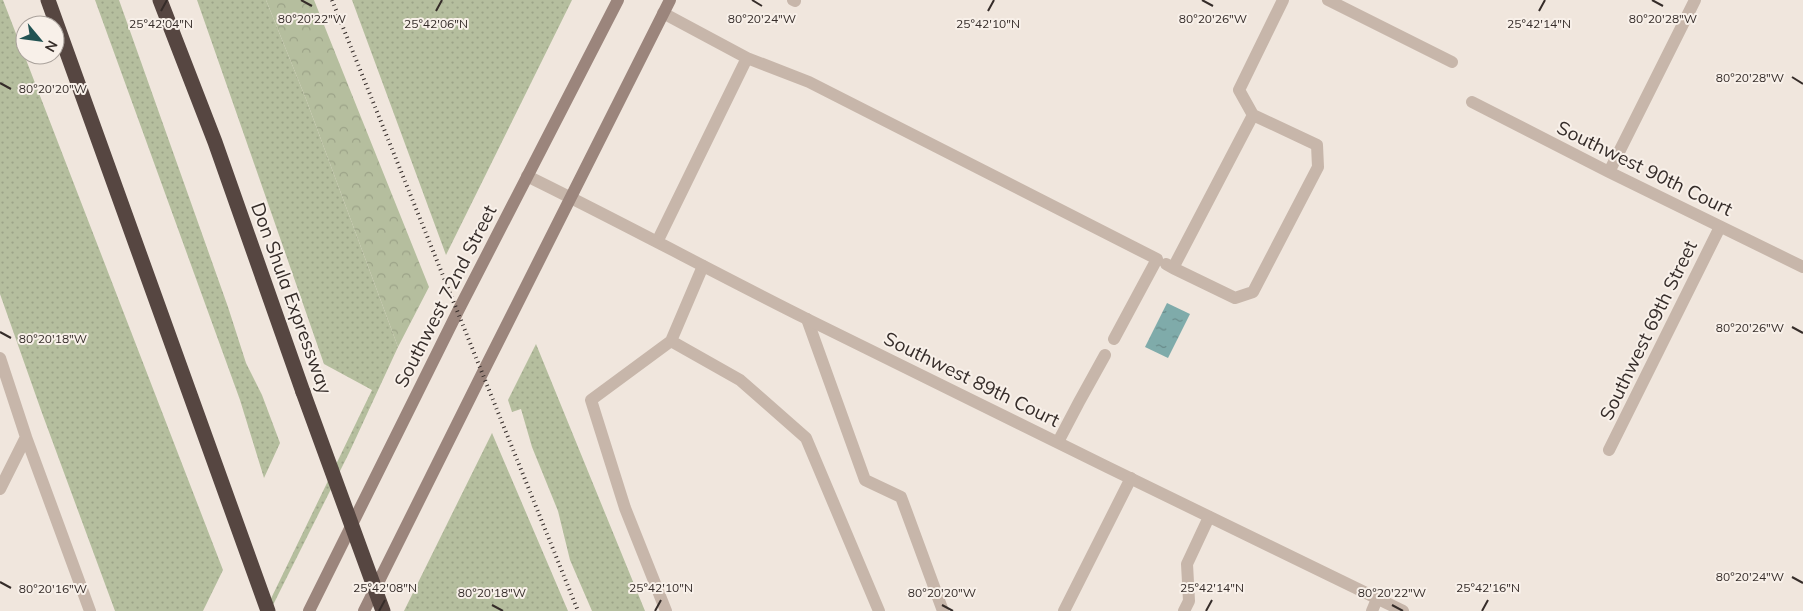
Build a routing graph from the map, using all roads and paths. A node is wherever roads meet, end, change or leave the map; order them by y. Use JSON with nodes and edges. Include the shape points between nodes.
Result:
{"nodes":[{"id":1,"x":48,"y":0,"type":"edge"},
{"id":2,"x":160,"y":0,"type":"edge"},
{"id":3,"x":618,"y":0,"type":"edge"},
{"id":4,"x":670,"y":0,"type":"edge"},
{"id":5,"x":1283,"y":0,"type":"edge"},
{"id":6,"x":1328,"y":0,"type":"edge"},
{"id":7,"x":1694,"y":0,"type":"edge"},
{"id":8,"x":664,"y":13,"type":"junction"},
{"id":9,"x":747,"y":58,"type":"junction"},
{"id":10,"x":1452,"y":62,"type":"dead end"},
{"id":11,"x":1472,"y":102,"type":"dead end"},
{"id":12,"x":1253,"y":115,"type":"junction"},
{"id":13,"x":1609,"y":172,"type":"junction"},
{"id":14,"x":527,"y":176,"type":"junction"},
{"id":15,"x":570,"y":197,"type":"junction"},
{"id":16,"x":1720,"y":227,"type":"junction"},
{"id":17,"x":657,"y":242,"type":"junction"},
{"id":18,"x":1157,"y":259,"type":"junction"},
{"id":19,"x":703,"y":266,"type":"junction"},
{"id":20,"x":1803,"y":267,"type":"edge"},
{"id":21,"x":1173,"y":268,"type":"junction"},
{"id":22,"x":807,"y":319,"type":"junction"},
{"id":23,"x":1114,"y":339,"type":"dead end"},
{"id":24,"x":671,"y":340,"type":"junction"},
{"id":25,"x":1105,"y":355,"type":"dead end"},
{"id":26,"x":0,"y":358,"type":"edge"},
{"id":27,"x":26,"y":437,"type":"junction"},
{"id":28,"x":1058,"y":442,"type":"junction"},
{"id":29,"x":1609,"y":450,"type":"dead end"},
{"id":30,"x":1131,"y":478,"type":"junction"},
{"id":31,"x":0,"y":489,"type":"edge"},
{"id":32,"x":1209,"y":517,"type":"junction"},
{"id":33,"x":1377,"y":598,"type":"junction"},
{"id":34,"x":90,"y":611,"type":"edge"},
{"id":35,"x":268,"y":611,"type":"edge"},
{"id":36,"x":309,"y":611,"type":"edge"},
{"id":37,"x":364,"y":611,"type":"edge"},
{"id":38,"x":382,"y":611,"type":"edge"},
{"id":39,"x":666,"y":611,"type":"edge"},
{"id":40,"x":879,"y":611,"type":"edge"},
{"id":41,"x":943,"y":611,"type":"edge"},
{"id":42,"x":1064,"y":611,"type":"edge"},
{"id":43,"x":1184,"y":611,"type":"edge"},
{"id":44,"x":1372,"y":611,"type":"edge"},
{"id":45,"x":1403,"y":611,"type":"edge"}],
"edges":[{"from":1,"to":35,"type":"highway"},
{"from":2,"to":38,"type":"highway","name":"Don Shula Expressway","bridge":true,"via":[[215,142]]},
{"from":3,"to":14,"type":"main road","name":"Southwest 72nd Street"},
{"from":4,"to":8,"type":"main road"},
{"from":5,"to":12,"type":"street","via":[[1239,90]]},
{"from":6,"to":10,"type":"street"},
{"from":7,"to":13,"type":"street"},
{"from":8,"to":9,"type":"street"},
{"from":8,"to":15,"type":"main road"},
{"from":9,"to":17,"type":"street"},
{"from":9,"to":18,"type":"street","via":[[809,82]]},
{"from":11,"to":13,"type":"street","name":"Southwest 90th Court"},
{"from":12,"to":21,"type":"street"},
{"from":12,"to":21,"type":"street","via":[[1317,145],[1318,167],[1253,292],[1235,298]]},
{"from":13,"to":16,"type":"street","name":"Southwest 90th Court"},
{"from":14,"to":15,"type":"street","name":"Southwest 89th Court"},
{"from":14,"to":36,"type":"main road","name":"Southwest 72nd Street"},
{"from":15,"to":17,"type":"street","name":"Southwest 89th Court"},
{"from":15,"to":37,"type":"main road"},
{"from":16,"to":20,"type":"street","name":"Southwest 90th Court"},
{"from":16,"to":29,"type":"street","name":"Southwest 69th Street"},
{"from":17,"to":19,"type":"street","name":"Southwest 89th Court"},
{"from":18,"to":21,"type":"street"},
{"from":18,"to":23,"type":"street"},
{"from":19,"to":22,"type":"street","name":"Southwest 89th Court"},
{"from":19,"to":24,"type":"street"},
{"from":22,"to":28,"type":"street","name":"Southwest 89th Court"},
{"from":22,"to":41,"type":"street","via":[[866,480],[901,497]]},
{"from":24,"to":39,"type":"street","via":[[591,400],[625,508]]},
{"from":24,"to":40,"type":"street","via":[[740,380],[806,438]]},
{"from":25,"to":28,"type":"street"},
{"from":26,"to":27,"type":"street"},
{"from":27,"to":31,"type":"street"},
{"from":27,"to":34,"type":"street"},
{"from":28,"to":30,"type":"street","name":"Southwest 89th Court"},
{"from":30,"to":32,"type":"street","name":"Southwest 89th Court"},
{"from":30,"to":42,"type":"street"},
{"from":32,"to":33,"type":"street","name":"Southwest 89th Court"},
{"from":32,"to":43,"type":"street","via":[[1187,564],[1189,601]]},
{"from":33,"to":44,"type":"street"},
{"from":33,"to":45,"type":"street","name":"Southwest 89th Court"}]}
